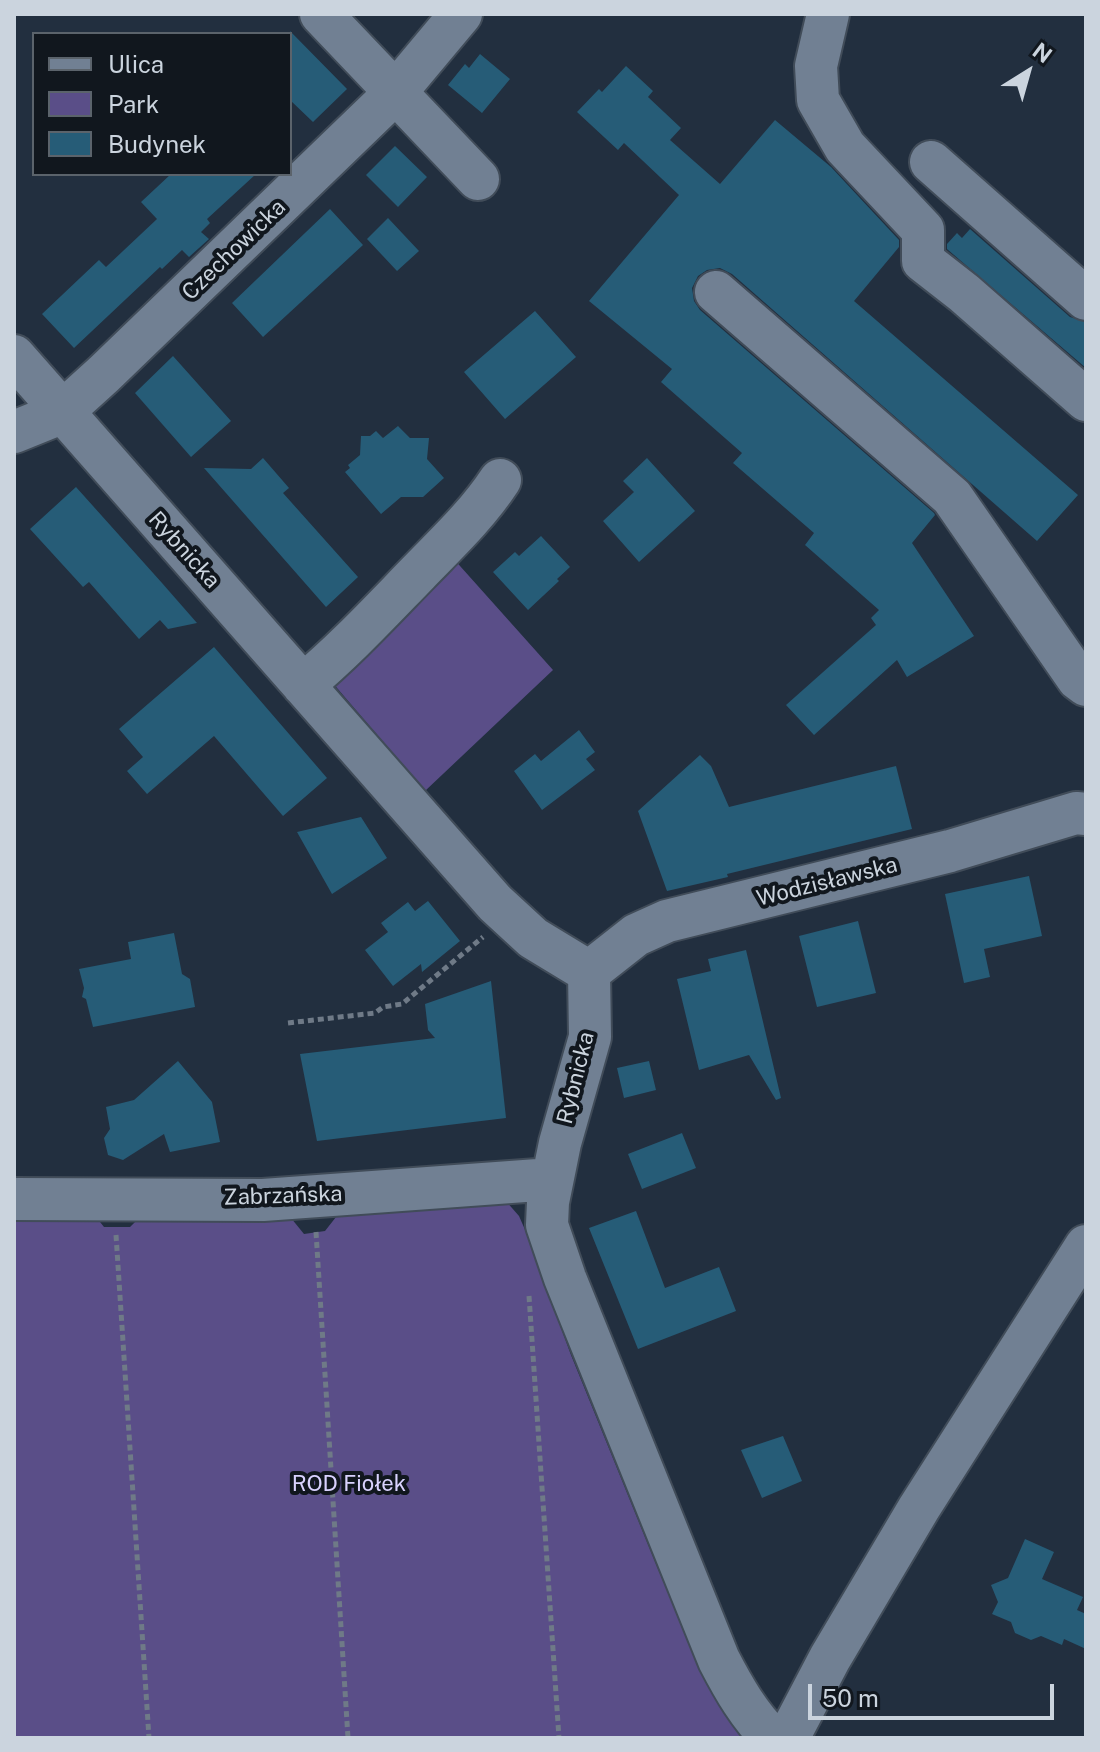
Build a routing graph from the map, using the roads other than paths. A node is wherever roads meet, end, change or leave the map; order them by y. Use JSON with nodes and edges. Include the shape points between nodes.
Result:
{"nodes":[{"id":1,"x":321,"y":14,"type":"edge"},
{"id":2,"x":461,"y":14,"type":"edge"},
{"id":3,"x":828,"y":14,"type":"edge"},
{"id":4,"x":395,"y":93,"type":"junction"},
{"id":5,"x":931,"y":162,"type":"dead end"},
{"id":6,"x":478,"y":179,"type":"dead end"},
{"id":7,"x":716,"y":292,"type":"dead end"},
{"id":8,"x":1086,"y":299,"type":"edge"},
{"id":9,"x":14,"y":356,"type":"edge"},
{"id":10,"x":1086,"y":400,"type":"edge"},
{"id":11,"x":61,"y":413,"type":"junction"},
{"id":12,"x":14,"y":432,"type":"edge"},
{"id":13,"x":500,"y":480,"type":"dead end"},
{"id":14,"x":303,"y":685,"type":"junction"},
{"id":15,"x":1086,"y":685,"type":"edge"},
{"id":16,"x":1083,"y":806,"type":"edge"},
{"id":17,"x":589,"y":972,"type":"junction"},
{"id":18,"x":552,"y":1179,"type":"junction"},
{"id":19,"x":14,"y":1199,"type":"edge"},
{"id":20,"x":1086,"y":1246,"type":"edge"},
{"id":21,"x":772,"y":1738,"type":"edge"},
{"id":22,"x":788,"y":1738,"type":"edge"}],
"edges":[{"from":1,"to":4,"type":"street"},
{"from":2,"to":4,"type":"street","name":"Czechowicka"},
{"from":3,"to":10,"type":"street","via":[[816,66],[818,100],[845,147],[923,230],[923,261]]},
{"from":4,"to":6,"type":"street"},
{"from":4,"to":11,"type":"street","name":"Czechowicka"},
{"from":5,"to":8,"type":"street"},
{"from":7,"to":15,"type":"street","via":[[952,497]]},
{"from":9,"to":11,"type":"street","name":"Rybnicka"},
{"from":11,"to":12,"type":"street"},
{"from":11,"to":14,"type":"street","name":"Rybnicka"},
{"from":13,"to":14,"type":"street","via":[[484,504],[329,665]]},
{"from":14,"to":17,"type":"street","name":"Rybnicka","via":[[514,922]]},
{"from":16,"to":17,"type":"street","name":"Wodzisławska","via":[[950,851],[667,921],[636,935]]},
{"from":17,"to":18,"type":"street","name":"Rybnicka","via":[[590,1037]]},
{"from":18,"to":19,"type":"street","name":"Zabrzańska","via":[[263,1200]]},
{"from":18,"to":21,"type":"street","name":"Rybnicka","via":[[547,1225],[565,1278],[719,1660],[755,1722]]},
{"from":20,"to":22,"type":"street","via":[[919,1508]]}]}
